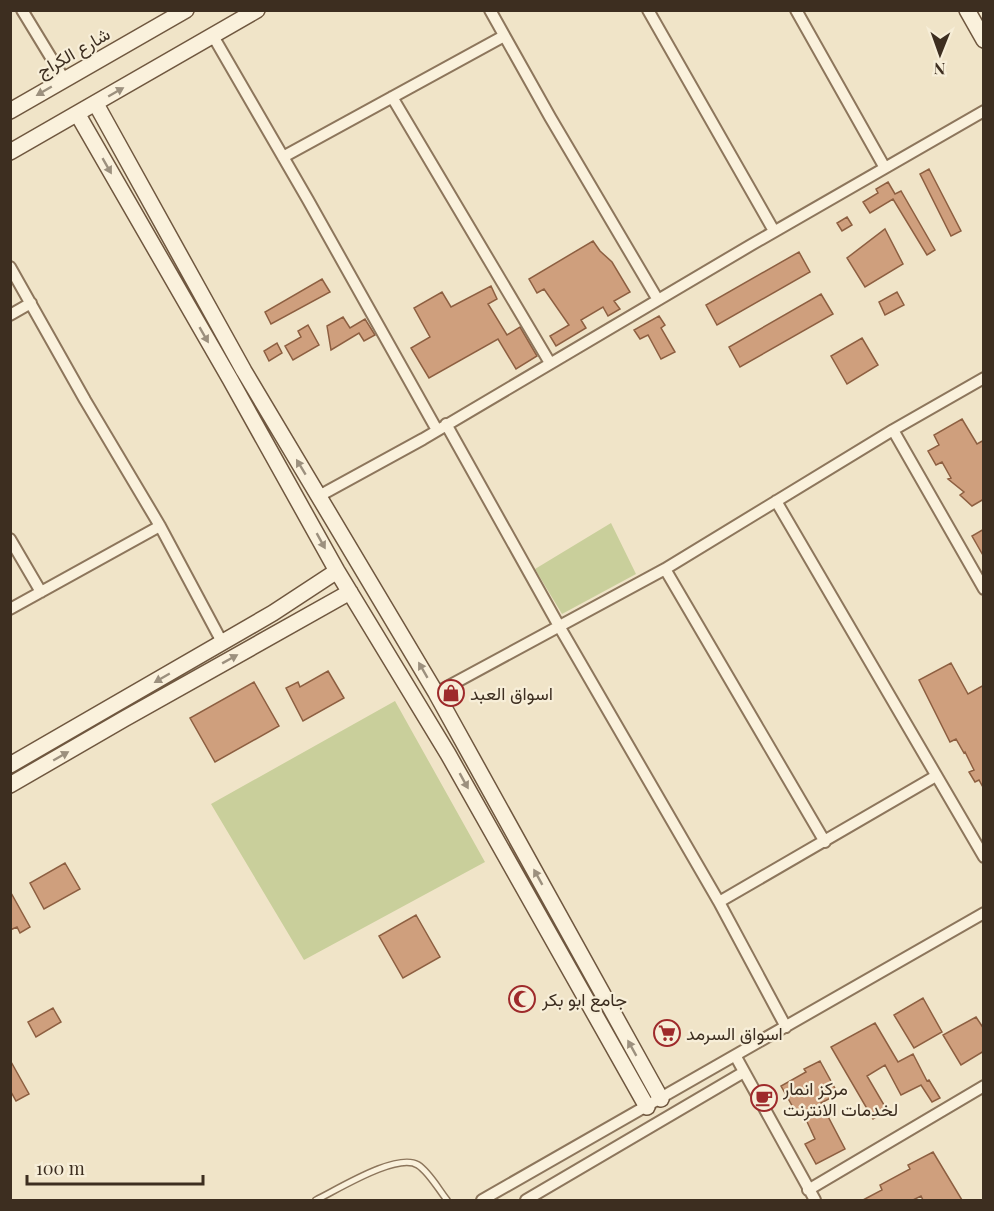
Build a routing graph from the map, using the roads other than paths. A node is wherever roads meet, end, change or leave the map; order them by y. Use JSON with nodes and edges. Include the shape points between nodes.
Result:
{"nodes":[{"id":1,"x":22,"y":10,"type":"edge"},
{"id":2,"x":186,"y":10,"type":"edge"},
{"id":3,"x":257,"y":10,"type":"edge"},
{"id":4,"x":490,"y":10,"type":"edge"},
{"id":5,"x":648,"y":10,"type":"edge"},
{"id":6,"x":796,"y":10,"type":"edge"},
{"id":7,"x":967,"y":10,"type":"edge"},
{"id":8,"x":213,"y":36,"type":"junction"},
{"id":9,"x":504,"y":36,"type":"junction"},
{"id":10,"x":984,"y":40,"type":"edge"},
{"id":11,"x":64,"y":79,"type":"junction"},
{"id":12,"x":392,"y":97,"type":"junction"},
{"id":13,"x":96,"y":104,"type":"junction"},
{"id":14,"x":10,"y":111,"type":"edge"},
{"id":15,"x":984,"y":111,"type":"edge"},
{"id":16,"x":78,"y":115,"type":"junction"},
{"id":17,"x":10,"y":152,"type":"edge"},
{"id":18,"x":283,"y":156,"type":"junction"},
{"id":19,"x":885,"y":168,"type":"junction"},
{"id":20,"x":774,"y":231,"type":"junction"},
{"id":21,"x":10,"y":267,"type":"edge"},
{"id":22,"x":658,"y":300,"type":"junction"},
{"id":23,"x":31,"y":303,"type":"junction"},
{"id":24,"x":10,"y":315,"type":"edge"},
{"id":25,"x":550,"y":363,"type":"junction"},
{"id":26,"x":244,"y":371,"type":"junction"},
{"id":27,"x":984,"y":378,"type":"edge"},
{"id":28,"x":230,"y":379,"type":"junction"},
{"id":29,"x":441,"y":427,"type":"junction"},
{"id":30,"x":893,"y":430,"type":"junction"},
{"id":31,"x":319,"y":496,"type":"junction"},
{"id":32,"x":776,"y":501,"type":"junction"},
{"id":33,"x":160,"y":526,"type":"junction"},
{"id":34,"x":10,"y":539,"type":"edge"},
{"id":35,"x":665,"y":568,"type":"junction"},
{"id":36,"x":337,"y":571,"type":"junction"},
{"id":37,"x":984,"y":589,"type":"edge"},
{"id":38,"x":41,"y":592,"type":"junction"},
{"id":39,"x":350,"y":592,"type":"junction"},
{"id":40,"x":10,"y":609,"type":"edge"},
{"id":41,"x":273,"y":613,"type":"junction"},
{"id":42,"x":559,"y":626,"type":"junction"},
{"id":43,"x":282,"y":630,"type":"junction"},
{"id":44,"x":222,"y":642,"type":"junction"},
{"id":45,"x":436,"y":693,"type":"junction"},
{"id":46,"x":465,"y":745,"type":"junction"},
{"id":47,"x":448,"y":754,"type":"junction"},
{"id":48,"x":10,"y":765,"type":"edge"},
{"id":49,"x":936,"y":776,"type":"junction"},
{"id":50,"x":10,"y":786,"type":"edge"},
{"id":51,"x":825,"y":842,"type":"junction"},
{"id":52,"x":984,"y":857,"type":"edge"},
{"id":53,"x":719,"y":902,"type":"junction"},
{"id":54,"x":984,"y":913,"type":"edge"},
{"id":55,"x":786,"y":1027,"type":"junction"},
{"id":56,"x":735,"y":1057,"type":"junction"},
{"id":57,"x":744,"y":1072,"type":"junction"},
{"id":58,"x":984,"y":1086,"type":"edge"},
{"id":59,"x":654,"y":1103,"type":"junction"},
{"id":60,"x":808,"y":1190,"type":"junction"},
{"id":61,"x":542,"y":1196,"type":"edge"},
{"id":62,"x":316,"y":1200,"type":"edge"},
{"id":63,"x":447,"y":1200,"type":"edge"},
{"id":64,"x":482,"y":1200,"type":"edge"},
{"id":65,"x":526,"y":1200,"type":"edge"},
{"id":66,"x":815,"y":1200,"type":"edge"}],
"edges":[{"from":1,"to":11,"type":"street"},
{"from":2,"to":11,"type":"street","name":"شارع الكراج"},
{"from":3,"to":8,"type":"street"},
{"from":4,"to":9,"type":"street"},
{"from":5,"to":20,"type":"street"},
{"from":6,"to":19,"type":"street"},
{"from":7,"to":10,"type":"street"},
{"from":13,"to":8,"type":"street","one_way":true},
{"from":8,"to":18,"type":"street"},
{"from":9,"to":12,"type":"street"},
{"from":9,"to":22,"type":"street"},
{"from":11,"to":14,"type":"street","name":"شارع الكراج","one_way":true},
{"from":12,"to":18,"type":"street"},
{"from":12,"to":25,"type":"street"},
{"from":13,"to":16,"type":"street"},
{"from":13,"to":26,"type":"street"},
{"from":15,"to":19,"type":"street"},
{"from":16,"to":17,"type":"street"},
{"from":16,"to":28,"type":"street","one_way":true},
{"from":18,"to":29,"type":"street"},
{"from":19,"to":20,"type":"street"},
{"from":20,"to":22,"type":"street"},
{"from":21,"to":23,"type":"street"},
{"from":22,"to":25,"type":"street"},
{"from":23,"to":24,"type":"street"},
{"from":23,"to":33,"type":"street"},
{"from":25,"to":29,"type":"street"},
{"from":26,"to":28,"type":"street"},
{"from":31,"to":26,"type":"street","one_way":true},
{"from":27,"to":30,"type":"street"},
{"from":28,"to":36,"type":"street","one_way":true},
{"from":29,"to":31,"type":"street"},
{"from":29,"to":42,"type":"street"},
{"from":30,"to":32,"type":"street"},
{"from":30,"to":37,"type":"street"},
{"from":45,"to":31,"type":"street","one_way":true},
{"from":32,"to":35,"type":"street"},
{"from":32,"to":49,"type":"street"},
{"from":33,"to":38,"type":"street"},
{"from":33,"to":44,"type":"street"},
{"from":34,"to":38,"type":"street"},
{"from":35,"to":42,"type":"street"},
{"from":35,"to":51,"type":"street"},
{"from":36,"to":39,"type":"street"},
{"from":36,"to":41,"type":"street"},
{"from":38,"to":40,"type":"street"},
{"from":39,"to":43,"type":"street"},
{"from":39,"to":47,"type":"street"},
{"from":41,"to":43,"type":"street"},
{"from":41,"to":44,"type":"street"},
{"from":42,"to":45,"type":"street"},
{"from":42,"to":53,"type":"street"},
{"from":50,"to":43,"type":"street","one_way":true},
{"from":44,"to":48,"type":"street","one_way":true},
{"from":45,"to":46,"type":"street"},
{"from":46,"to":47,"type":"street"},
{"from":59,"to":46,"type":"street","one_way":true},
{"from":47,"to":59,"type":"street","one_way":true},
{"from":49,"to":51,"type":"street"},
{"from":49,"to":52,"type":"street"},
{"from":51,"to":53,"type":"street"},
{"from":53,"to":55,"type":"street"},
{"from":54,"to":55,"type":"street"},
{"from":55,"to":56,"type":"street"},
{"from":56,"to":57,"type":"street"},
{"from":56,"to":59,"type":"street"},
{"from":57,"to":60,"type":"street"},
{"from":57,"to":61,"type":"street"},
{"from":58,"to":60,"type":"street"},
{"from":59,"to":64,"type":"street"},
{"from":60,"to":66,"type":"street"},
{"from":61,"to":65,"type":"street"},
{"from":62,"to":63,"type":"lane","via":[[388,1165],[412,1162],[420,1166]]}]}
